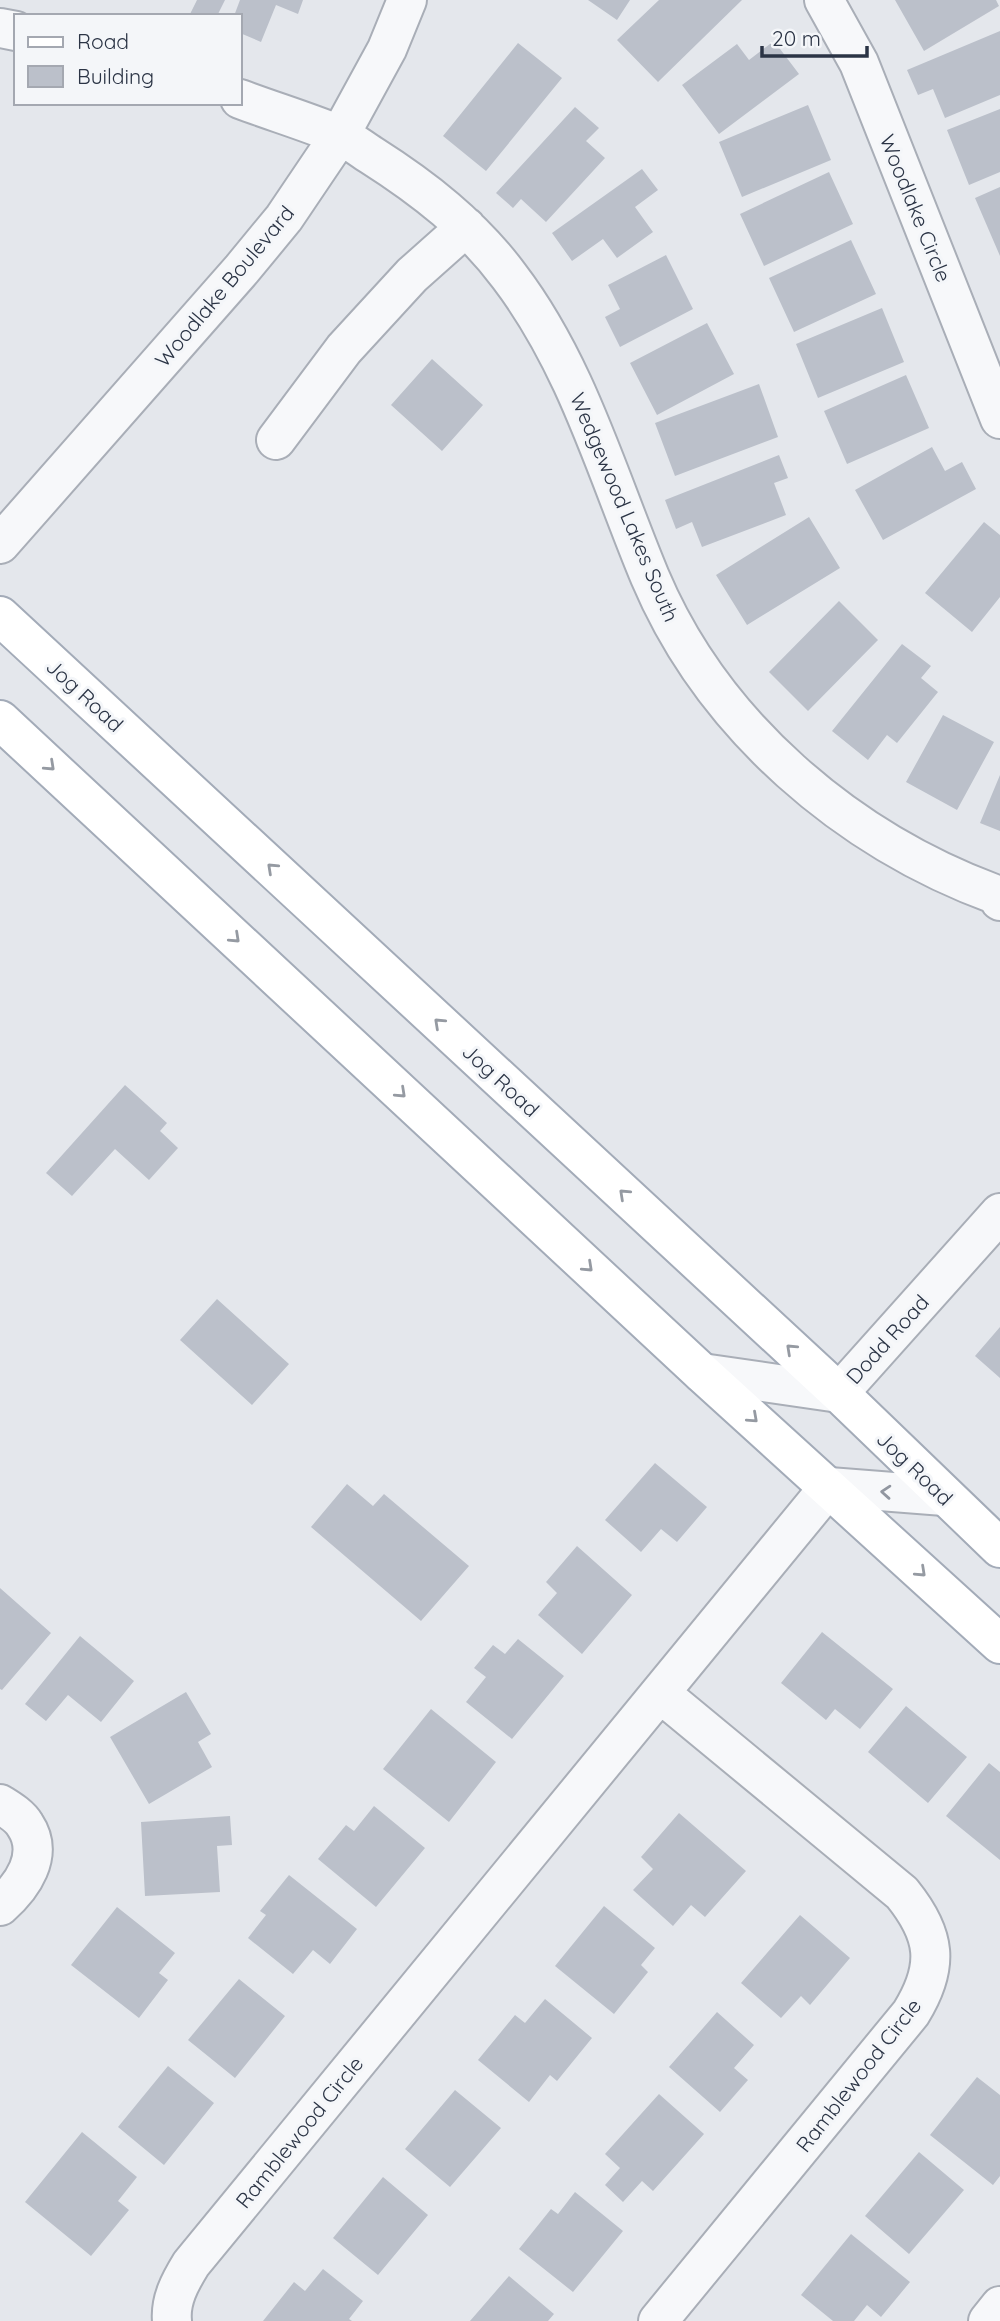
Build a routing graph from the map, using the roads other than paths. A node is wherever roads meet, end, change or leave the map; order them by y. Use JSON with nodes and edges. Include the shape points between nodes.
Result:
{"nodes":[{"id":1,"x":407,"y":0,"type":"edge"},
{"id":2,"x":824,"y":0,"type":"edge"},
{"id":3,"x":242,"y":100,"type":"edge"},
{"id":4,"x":340,"y":135,"type":"junction"},
{"id":5,"x":466,"y":227,"type":"junction"},
{"id":6,"x":1000,"y":419,"type":"edge"},
{"id":7,"x":276,"y":440,"type":"dead end"},
{"id":8,"x":0,"y":544,"type":"edge"},
{"id":9,"x":0,"y":616,"type":"edge"},
{"id":10,"x":0,"y":720,"type":"edge"},
{"id":11,"x":1000,"y":901,"type":"edge"},
{"id":12,"x":1000,"y":1213,"type":"edge"},
{"id":13,"x":702,"y":1373,"type":"junction"},
{"id":14,"x":839,"y":1393,"type":"junction"},
{"id":15,"x":829,"y":1487,"type":"junction"},
{"id":16,"x":944,"y":1496,"type":"junction"},
{"id":17,"x":1000,"y":1548,"type":"edge"},
{"id":18,"x":1000,"y":1644,"type":"edge"},
{"id":19,"x":660,"y":1693,"type":"junction"},
{"id":20,"x":0,"y":1804,"type":"edge"},
{"id":21,"x":0,"y":1906,"type":"edge"},
{"id":22,"x":1000,"y":2306,"type":"edge"},
{"id":23,"x":172,"y":2321,"type":"edge"},
{"id":24,"x":658,"y":2321,"type":"edge"},
{"id":25,"x":988,"y":2321,"type":"edge"}],
"edges":[{"from":1,"to":4,"type":"street","name":"Woodlake Boulevard","via":[[387,49]]},
{"from":2,"to":6,"type":"street","name":"Woodlake Circle","via":[[859,63]]},
{"from":3,"to":4,"type":"street","name":"Wedgewood Lakes South"},
{"from":4,"to":5,"type":"street","name":"Wedgewood Lakes South","via":[[419,186]]},
{"from":4,"to":8,"type":"street","name":"Woodlake Boulevard","via":[[284,218],[242,269]]},
{"from":5,"to":7,"type":"street","via":[[412,275],[353,340]]},
{"from":5,"to":11,"type":"street","name":"Wedgewood Lakes South","via":[[508,274],[544,325],[572,381],[652,580],[703,672],[752,733],[809,788],[872,834],[917,860],[997,895]]},
{"from":14,"to":9,"type":"main road","name":"Jog Road","one_way":true},
{"from":10,"to":13,"type":"main road","one_way":true},
{"from":12,"to":14,"type":"street","name":"Dodd Road"},
{"from":13,"to":14,"type":"street","name":"Dodd Road"},
{"from":13,"to":15,"type":"main road","one_way":true},
{"from":14,"to":16,"type":"main road","name":"Jog Road"},
{"from":16,"to":15,"type":"street","one_way":true},
{"from":15,"to":18,"type":"main road","one_way":true},
{"from":15,"to":19,"type":"street","name":"Ramblewood Circle"},
{"from":16,"to":17,"type":"main road","name":"Jog Road"},
{"from":19,"to":23,"type":"street","name":"Ramblewood Circle","via":[[191,2264],[177,2287]]},
{"from":19,"to":24,"type":"street","name":"Ramblewood Circle","via":[[902,1893],[919,1914],[929,1938],[930,1965],[925,1990],[911,2013]]},
{"from":20,"to":21,"type":"street","via":[[25,1823],[32,1852],[22,1885]]},
{"from":22,"to":25,"type":"street"}]}
